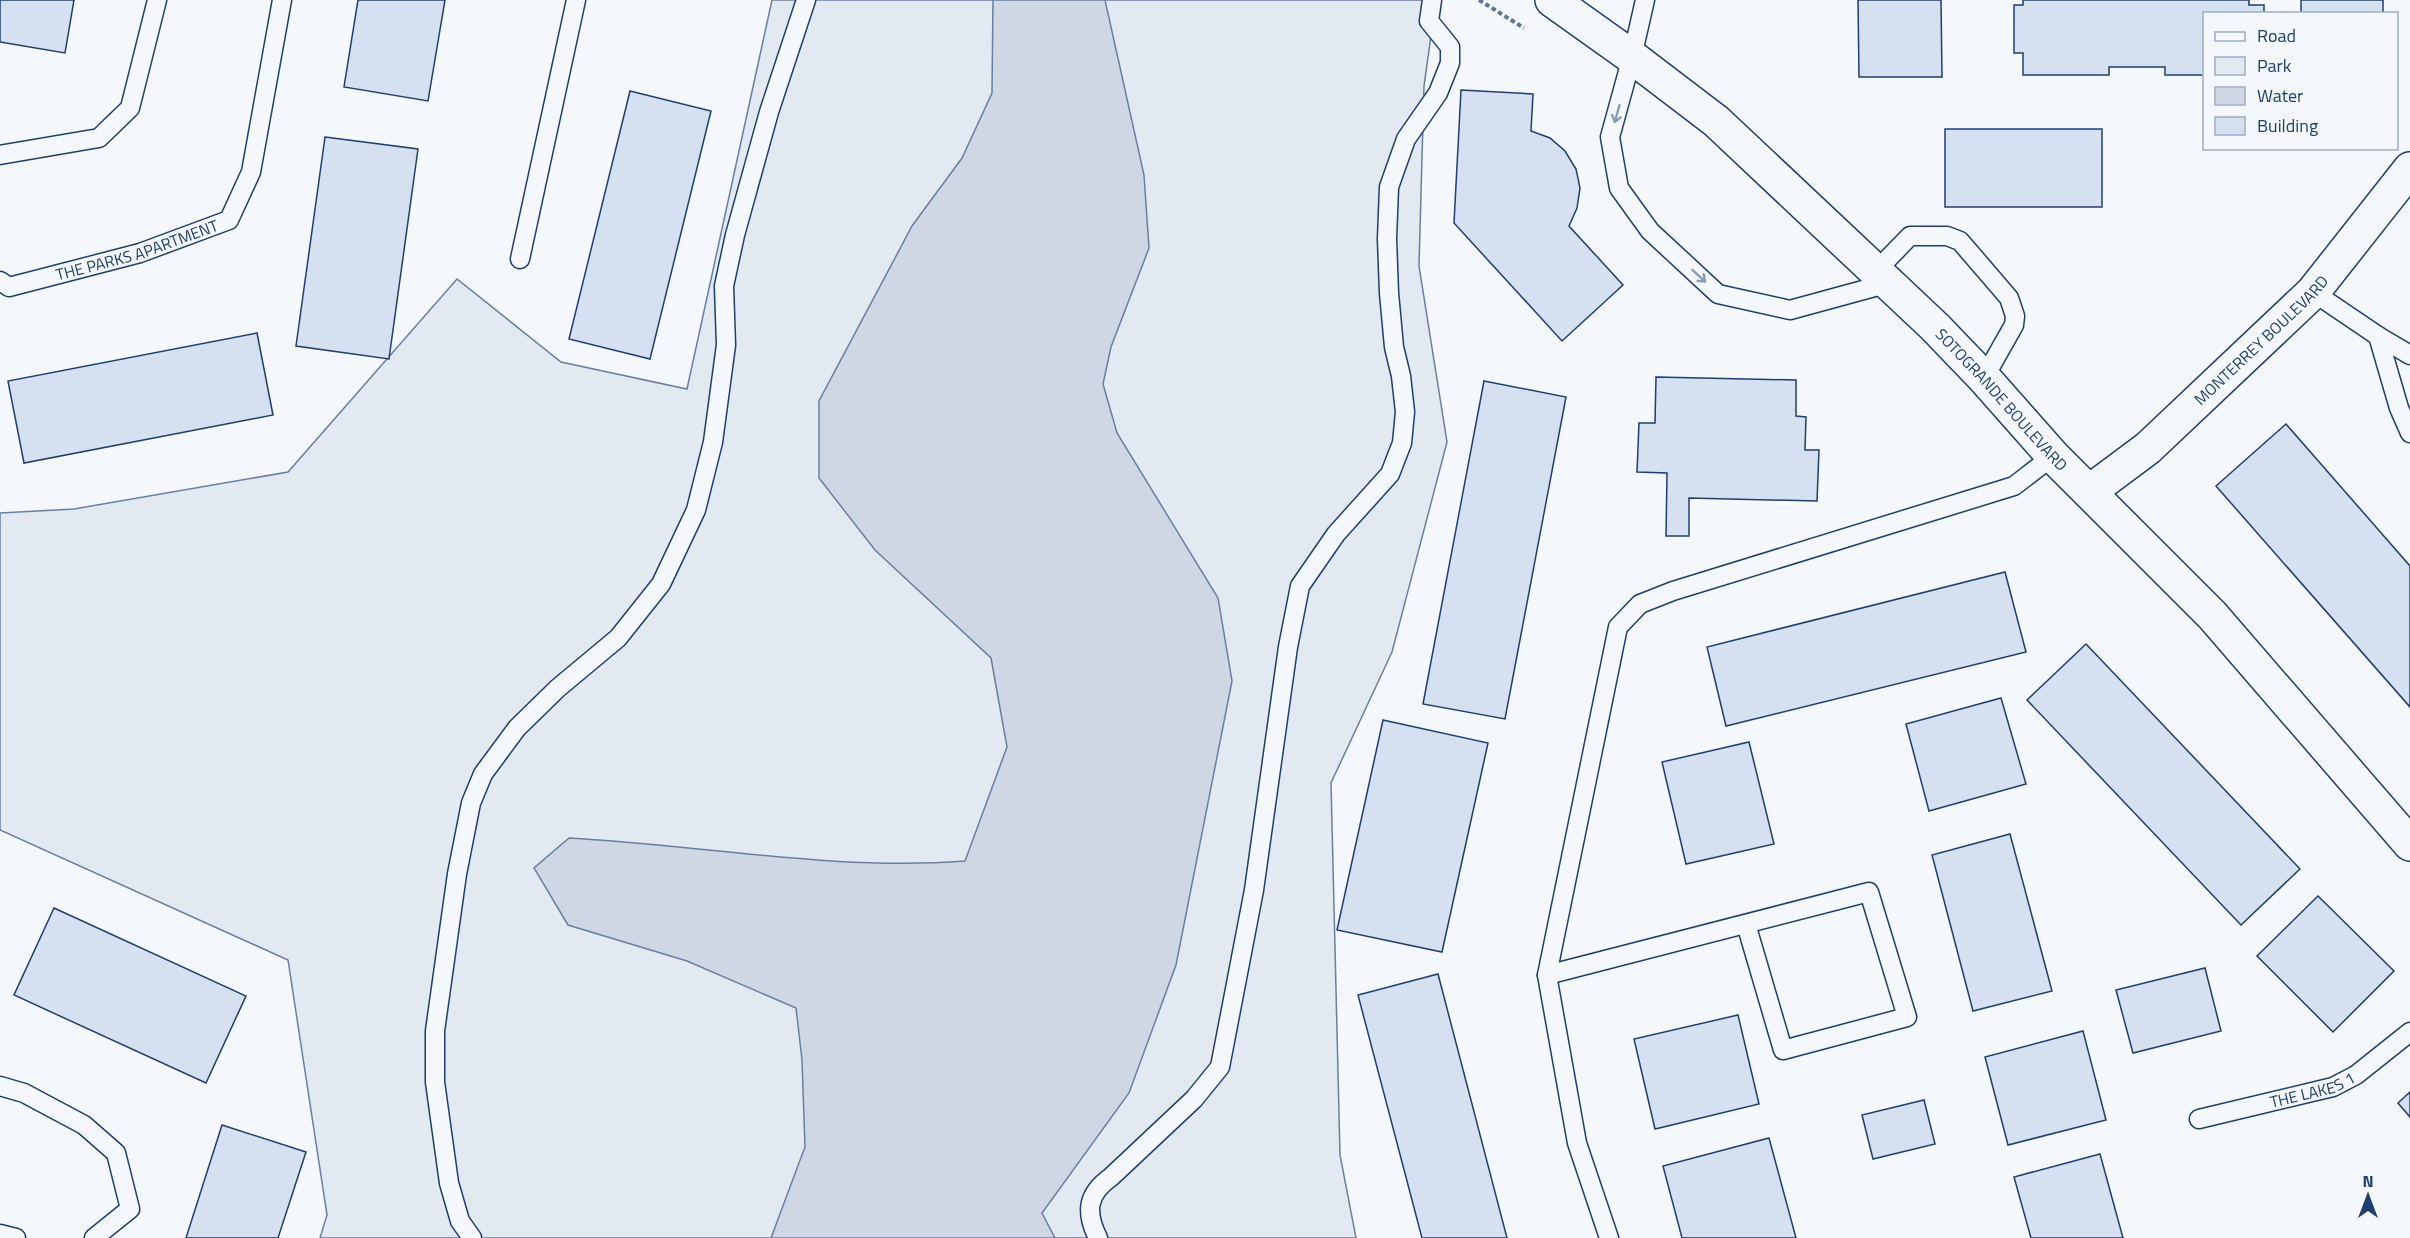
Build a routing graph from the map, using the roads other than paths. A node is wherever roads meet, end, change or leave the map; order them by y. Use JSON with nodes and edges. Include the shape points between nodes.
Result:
{"nodes":[{"id":1,"x":156,"y":0,"type":"edge"},
{"id":2,"x":282,"y":0,"type":"edge"},
{"id":3,"x":576,"y":0,"type":"edge"},
{"id":4,"x":806,"y":0,"type":"edge"},
{"id":5,"x":1432,"y":0,"type":"edge"},
{"id":6,"x":1552,"y":0,"type":"edge"},
{"id":7,"x":1645,"y":0,"type":"edge"},
{"id":8,"x":1632,"y":57,"type":"junction"},
{"id":9,"x":0,"y":155,"type":"edge"},
{"id":10,"x":2410,"y":169,"type":"edge"},
{"id":11,"x":520,"y":259,"type":"dead end"},
{"id":12,"x":1883,"y":277,"type":"junction"},
{"id":13,"x":0,"y":281,"type":"edge"},
{"id":14,"x":2313,"y":292,"type":"junction"},
{"id":15,"x":2378,"y":336,"type":"junction"},
{"id":16,"x":2410,"y":355,"type":"edge"},
{"id":17,"x":1984,"y":378,"type":"junction"},
{"id":18,"x":2410,"y":433,"type":"edge"},
{"id":19,"x":2053,"y":456,"type":"junction"},
{"id":20,"x":2089,"y":492,"type":"junction"},
{"id":21,"x":2410,"y":844,"type":"edge"},
{"id":22,"x":1746,"y":924,"type":"junction"},
{"id":23,"x":1547,"y":975,"type":"junction"},
{"id":24,"x":2410,"y":1032,"type":"edge"},
{"id":25,"x":0,"y":1086,"type":"edge"},
{"id":26,"x":2199,"y":1119,"type":"dead end"},
{"id":27,"x":0,"y":1234,"type":"edge"},
{"id":28,"x":16,"y":1238,"type":"edge"},
{"id":29,"x":94,"y":1238,"type":"edge"},
{"id":30,"x":472,"y":1238,"type":"edge"},
{"id":31,"x":1098,"y":1238,"type":"edge"},
{"id":32,"x":1609,"y":1238,"type":"edge"}],
"edges":[{"from":1,"to":9,"type":"lane","via":[[130,108],[99,138]]},
{"from":2,"to":13,"type":"lane","name":"THE PARKS APARTMENT","via":[[251,172],[229,220],[140,253],[9,287]]},
{"from":3,"to":11,"type":"lane"},
{"from":4,"to":30,"type":"lane","via":[[769,112],[735,235],[724,286],[726,345],[713,442],[696,510],[661,584],[618,638],[517,728],[483,774],[471,803],[435,1031],[435,1082],[449,1183],[460,1221]]},
{"from":5,"to":31,"type":"lane","via":[[1429,21],[1450,47],[1450,63],[1438,93],[1406,139],[1389,187],[1389,293],[1405,412],[1402,443],[1390,474],[1336,534],[1300,586],[1287,647],[1254,890],[1220,1067],[1194,1099],[1097,1187],[1091,1201],[1091,1224]]},
{"from":6,"to":8,"type":"street","name":"SOTOGRANDE BOULEVARD"},
{"from":7,"to":8,"type":"lane"},
{"from":8,"to":12,"type":"street","name":"SOTOGRANDE BOULEVARD","via":[[1716,121]]},
{"from":8,"to":12,"type":"lane","one_way":true,"via":[[1610,137],[1619,188],[1650,231],[1718,294],[1790,310]]},
{"from":10,"to":14,"type":"street","name":"MONTERREY BOULEVARD"},
{"from":12,"to":17,"type":"street","name":"SOTOGRANDE BOULEVARD"},
{"from":12,"to":17,"type":"lane","via":[[1910,236],[1954,237],[1966,246],[2009,298],[2015,316],[2010,333]]},
{"from":14,"to":15,"type":"lane"},
{"from":14,"to":20,"type":"street","name":"MONTERREY BOULEVARD","via":[[2148,448]]},
{"from":15,"to":16,"type":"lane"},
{"from":15,"to":18,"type":"lane"},
{"from":17,"to":19,"type":"street","name":"SOTOGRANDE BOULEVARD"},
{"from":19,"to":20,"type":"street","name":"SOTOGRANDE BOULEVARD"},
{"from":19,"to":23,"type":"lane","via":[[2014,486],[1640,604],[1618,627]]},
{"from":20,"to":21,"type":"street","name":"SOTOGRANDE BOULEVARD","via":[[2212,615]]},
{"from":22,"to":22,"type":"lane","via":[[1869,892],[1908,1017],[1783,1050]]},
{"from":22,"to":23,"type":"lane"},
{"from":23,"to":32,"type":"lane","via":[[1577,1143]]},
{"from":24,"to":26,"type":"lane","name":"THE LAKES 1","via":[[2356,1076],[2333,1088]]},
{"from":25,"to":29,"type":"lane","via":[[24,1093],[84,1125],[116,1153],[130,1209]]},
{"from":27,"to":28,"type":"lane"}]}
